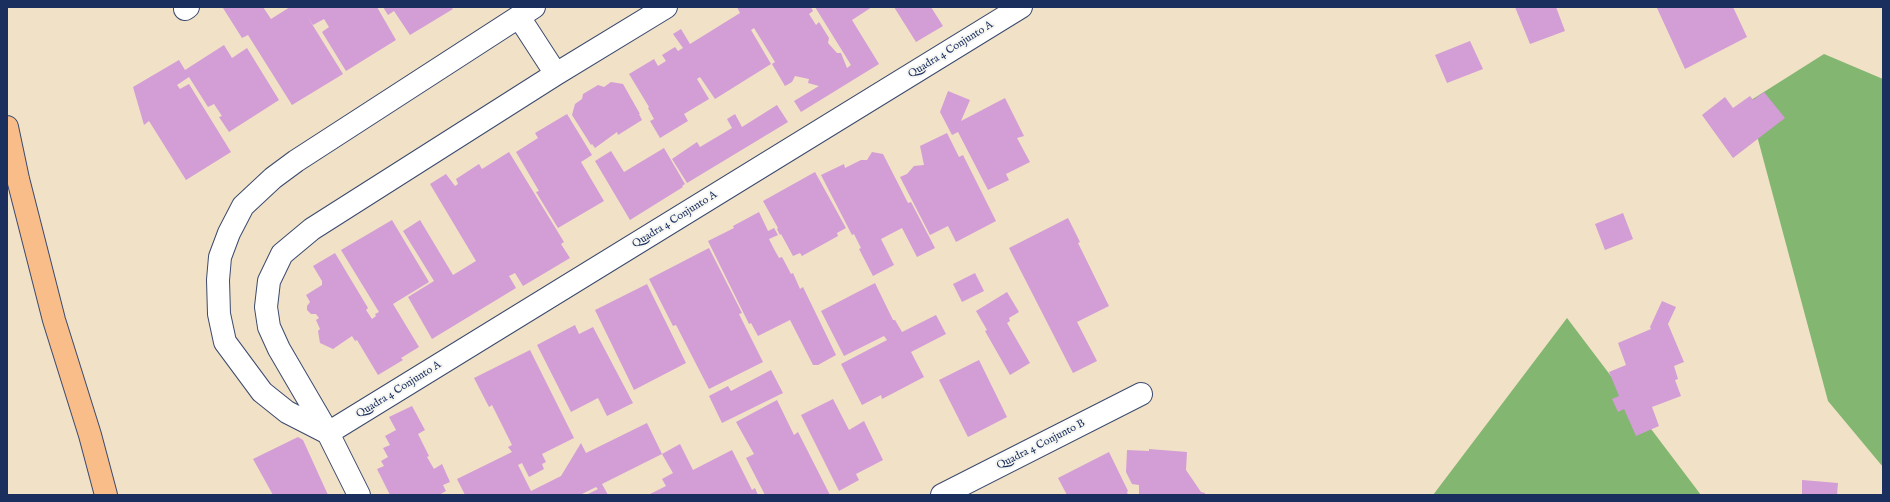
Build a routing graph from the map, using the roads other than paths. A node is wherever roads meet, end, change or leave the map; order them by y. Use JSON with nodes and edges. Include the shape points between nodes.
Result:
{"nodes":[{"id":1,"x":666,"y":7,"type":"edge"},
{"id":2,"x":1022,"y":7,"type":"edge"},
{"id":3,"x":526,"y":12,"type":"edge"},
{"id":4,"x":556,"y":74,"type":"junction"},
{"id":5,"x":7,"y":127,"type":"edge"},
{"id":6,"x":1141,"y":394,"type":"dead end"},
{"id":7,"x":328,"y":433,"type":"junction"},
{"id":8,"x":90,"y":435,"type":"junction"},
{"id":9,"x":106,"y":495,"type":"edge"},
{"id":10,"x":121,"y":495,"type":"edge"},
{"id":11,"x":359,"y":495,"type":"edge"},
{"id":12,"x":942,"y":495,"type":"edge"}],
"edges":[{"from":1,"to":4,"type":"street"},
{"from":2,"to":7,"type":"street","name":"Quadra 4 Conjunto A"},
{"from":3,"to":4,"type":"street"},
{"from":3,"to":7,"type":"street","via":[[273,178],[243,206],[229,233],[220,257],[218,280],[219,314],[225,342],[262,392],[287,412]]},
{"from":4,"to":7,"type":"street","via":[[312,229],[282,254],[269,281],[266,307],[269,327]]},
{"from":5,"to":8,"type":"main road","via":[[54,320]]},
{"from":6,"to":12,"type":"street","name":"Quadra 4 Conjunto B"},
{"from":7,"to":11,"type":"street"},
{"from":8,"to":9,"type":"main road"},
{"from":8,"to":10,"type":"main road"}]}
